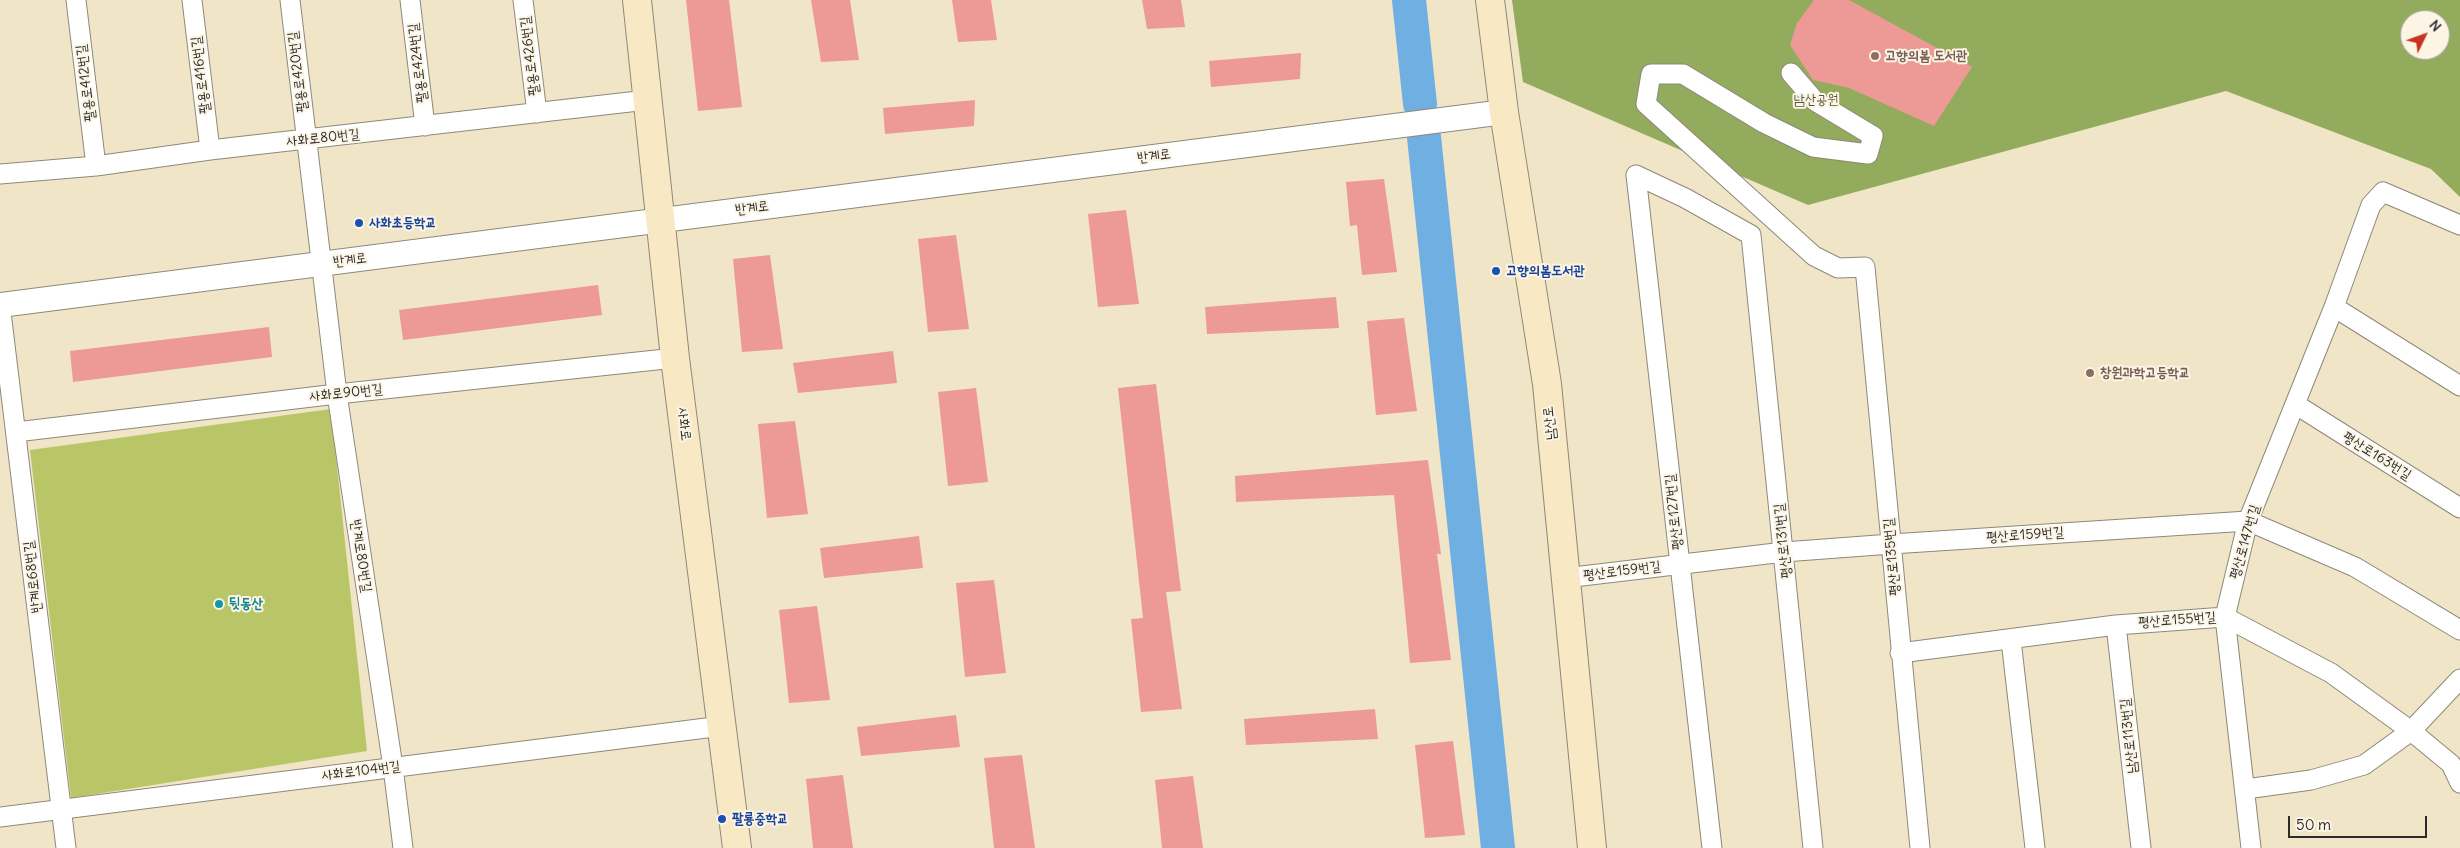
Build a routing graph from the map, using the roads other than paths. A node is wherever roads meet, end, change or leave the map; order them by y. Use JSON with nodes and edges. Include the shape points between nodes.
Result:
{"nodes":[{"id":1,"x":76,"y":0,"type":"edge"},
{"id":2,"x":192,"y":0,"type":"edge"},
{"id":3,"x":290,"y":0,"type":"edge"},
{"id":4,"x":410,"y":0,"type":"edge"},
{"id":5,"x":523,"y":0,"type":"edge"},
{"id":6,"x":636,"y":0,"type":"edge"},
{"id":7,"x":1490,"y":0,"type":"edge"},
{"id":8,"x":1791,"y":73,"type":"dead end"},
{"id":9,"x":647,"y":100,"type":"junction"},
{"id":10,"x":1504,"y":112,"type":"junction"},
{"id":11,"x":537,"y":113,"type":"junction"},
{"id":12,"x":426,"y":126,"type":"junction"},
{"id":13,"x":306,"y":140,"type":"junction"},
{"id":14,"x":210,"y":150,"type":"junction"},
{"id":15,"x":96,"y":166,"type":"junction"},
{"id":16,"x":0,"y":174,"type":"edge"},
{"id":17,"x":659,"y":220,"type":"junction"},
{"id":18,"x":2460,"y":225,"type":"edge"},
{"id":19,"x":1751,"y":235,"type":"joint"},
{"id":20,"x":321,"y":264,"type":"junction"},
{"id":21,"x":0,"y":305,"type":"edge"},
{"id":22,"x":2334,"y":308,"type":"junction"},
{"id":23,"x":675,"y":358,"type":"junction"},
{"id":24,"x":2460,"y":386,"type":"edge"},
{"id":25,"x":337,"y":394,"type":"junction"},
{"id":26,"x":2294,"y":404,"type":"junction"},
{"id":27,"x":16,"y":432,"type":"junction"},
{"id":28,"x":2460,"y":508,"type":"edge"},
{"id":29,"x":2248,"y":521,"type":"junction"},
{"id":30,"x":1891,"y":544,"type":"junction"},
{"id":31,"x":1784,"y":552,"type":"junction"},
{"id":32,"x":1680,"y":564,"type":"junction"},
{"id":33,"x":1565,"y":578,"type":"junction"},
{"id":34,"x":2225,"y":617,"type":"junction"},
{"id":35,"x":2116,"y":625,"type":"junction"},
{"id":36,"x":2460,"y":630,"type":"edge"},
{"id":37,"x":2011,"y":640,"type":"junction"},
{"id":38,"x":1900,"y":653,"type":"junction"},
{"id":39,"x":2460,"y":679,"type":"edge"},
{"id":40,"x":722,"y":726,"type":"junction"},
{"id":41,"x":2411,"y":731,"type":"junction"},
{"id":42,"x":393,"y":767,"type":"junction"},
{"id":43,"x":2460,"y":783,"type":"edge"},
{"id":44,"x":2246,"y":789,"type":"junction"},
{"id":45,"x":60,"y":809,"type":"junction"},
{"id":46,"x":0,"y":817,"type":"edge"},
{"id":47,"x":66,"y":848,"type":"edge"},
{"id":48,"x":403,"y":848,"type":"edge"},
{"id":49,"x":737,"y":848,"type":"edge"},
{"id":50,"x":1592,"y":848,"type":"edge"},
{"id":51,"x":1712,"y":848,"type":"edge"},
{"id":52,"x":1813,"y":848,"type":"edge"},
{"id":53,"x":1920,"y":848,"type":"edge"},
{"id":54,"x":2035,"y":848,"type":"edge"},
{"id":55,"x":2141,"y":848,"type":"edge"},
{"id":56,"x":2251,"y":848,"type":"edge"}],
"edges":[{"from":1,"to":15,"type":"street","name":"팔용로412번길"},
{"from":2,"to":14,"type":"street","name":"팔용로416번길"},
{"from":3,"to":13,"type":"street","name":"팔용로420번길"},
{"from":4,"to":12,"type":"street","name":"팔용로424번길"},
{"from":5,"to":11,"type":"street","name":"팔용로426번길"},
{"from":6,"to":9,"type":"main road","name":"사화로"},
{"from":7,"to":10,"type":"main road","name":"남산로"},
{"from":8,"to":30,"type":"street","name":"평산로135번길","via":[[1815,101],[1873,136],[1868,154],[1813,147],[1764,123],[1683,74],[1651,74],[1646,104],[1814,256],[1838,268],[1865,267]]},
{"from":9,"to":11,"type":"street","name":"사화로80번길"},
{"from":9,"to":17,"type":"main road","name":"사화로"},
{"from":10,"to":17,"type":"street","name":"반계로"},
{"from":10,"to":33,"type":"main road","name":"남산로","via":[[1547,384]]},
{"from":11,"to":12,"type":"street","name":"사화로80번길"},
{"from":12,"to":13,"type":"street","name":"사화로80번길"},
{"from":13,"to":14,"type":"street","name":"사화로80번길"},
{"from":13,"to":20,"type":"street","name":"팔용로420번길"},
{"from":14,"to":15,"type":"street","name":"사화로80번길"},
{"from":15,"to":16,"type":"street","name":"사화로80번길"},
{"from":17,"to":20,"type":"street","name":"반계로"},
{"from":17,"to":23,"type":"main road","name":"사화로"},
{"from":18,"to":22,"type":"street","name":"평산로147번길","via":[[2383,192],[2371,205]]},
{"from":19,"to":31,"type":"street","name":"평산로131번길"},
{"from":19,"to":32,"type":"street","name":"평산로127번길","via":[[1636,175]]},
{"from":20,"to":21,"type":"street","name":"반계로"},
{"from":20,"to":25,"type":"street","name":"반계로80번길"},
{"from":21,"to":27,"type":"street","name":"반계로68번길"},
{"from":22,"to":24,"type":"street"},
{"from":22,"to":26,"type":"street","name":"평산로147번길"},
{"from":23,"to":25,"type":"street","name":"사화로90번길"},
{"from":23,"to":40,"type":"main road","name":"사화로"},
{"from":25,"to":27,"type":"street","name":"사화로90번길"},
{"from":25,"to":42,"type":"street","name":"반계로80번길"},
{"from":26,"to":28,"type":"street","name":"평산로163번길"},
{"from":26,"to":29,"type":"street","name":"평산로147번길"},
{"from":27,"to":45,"type":"street","name":"반계로68번길"},
{"from":29,"to":30,"type":"street","name":"평산로159번길"},
{"from":29,"to":34,"type":"street","name":"평산로147번길"},
{"from":29,"to":36,"type":"street","name":"평산로159번길","via":[[2355,567]]},
{"from":30,"to":31,"type":"street","name":"평산로159번길"},
{"from":30,"to":38,"type":"street","name":"평산로135번길"},
{"from":31,"to":32,"type":"street","name":"평산로159번길"},
{"from":31,"to":52,"type":"street","name":"평산로131번길"},
{"from":32,"to":33,"type":"street","name":"평산로159번길"},
{"from":32,"to":51,"type":"street","name":"평산로127번길"},
{"from":33,"to":50,"type":"main road","name":"남산로"},
{"from":34,"to":35,"type":"street","name":"평산로155번길"},
{"from":34,"to":41,"type":"street","name":"평산로155번길","via":[[2330,673]]},
{"from":34,"to":44,"type":"street","name":"평산로147번길"},
{"from":35,"to":37,"type":"street","name":"평산로155번길"},
{"from":35,"to":55,"type":"street","name":"남산로113번길"},
{"from":37,"to":38,"type":"street","name":"평산로155번길"},
{"from":37,"to":54,"type":"street"},
{"from":38,"to":53,"type":"street","name":"평산로135번길"},
{"from":39,"to":41,"type":"street"},
{"from":40,"to":42,"type":"street","name":"사화로104번길"},
{"from":40,"to":49,"type":"main road","name":"사화로"},
{"from":41,"to":43,"type":"street","name":"평산로155번길","via":[[2451,764]]},
{"from":41,"to":44,"type":"street","via":[[2364,765],[2311,780]]},
{"from":42,"to":45,"type":"street","name":"사화로104번길"},
{"from":42,"to":48,"type":"street","name":"반계로80번길"},
{"from":44,"to":56,"type":"street","name":"평산로147번길"},
{"from":45,"to":46,"type":"street","name":"사화로104번길"},
{"from":45,"to":47,"type":"street","name":"반계로68번길"}]}
